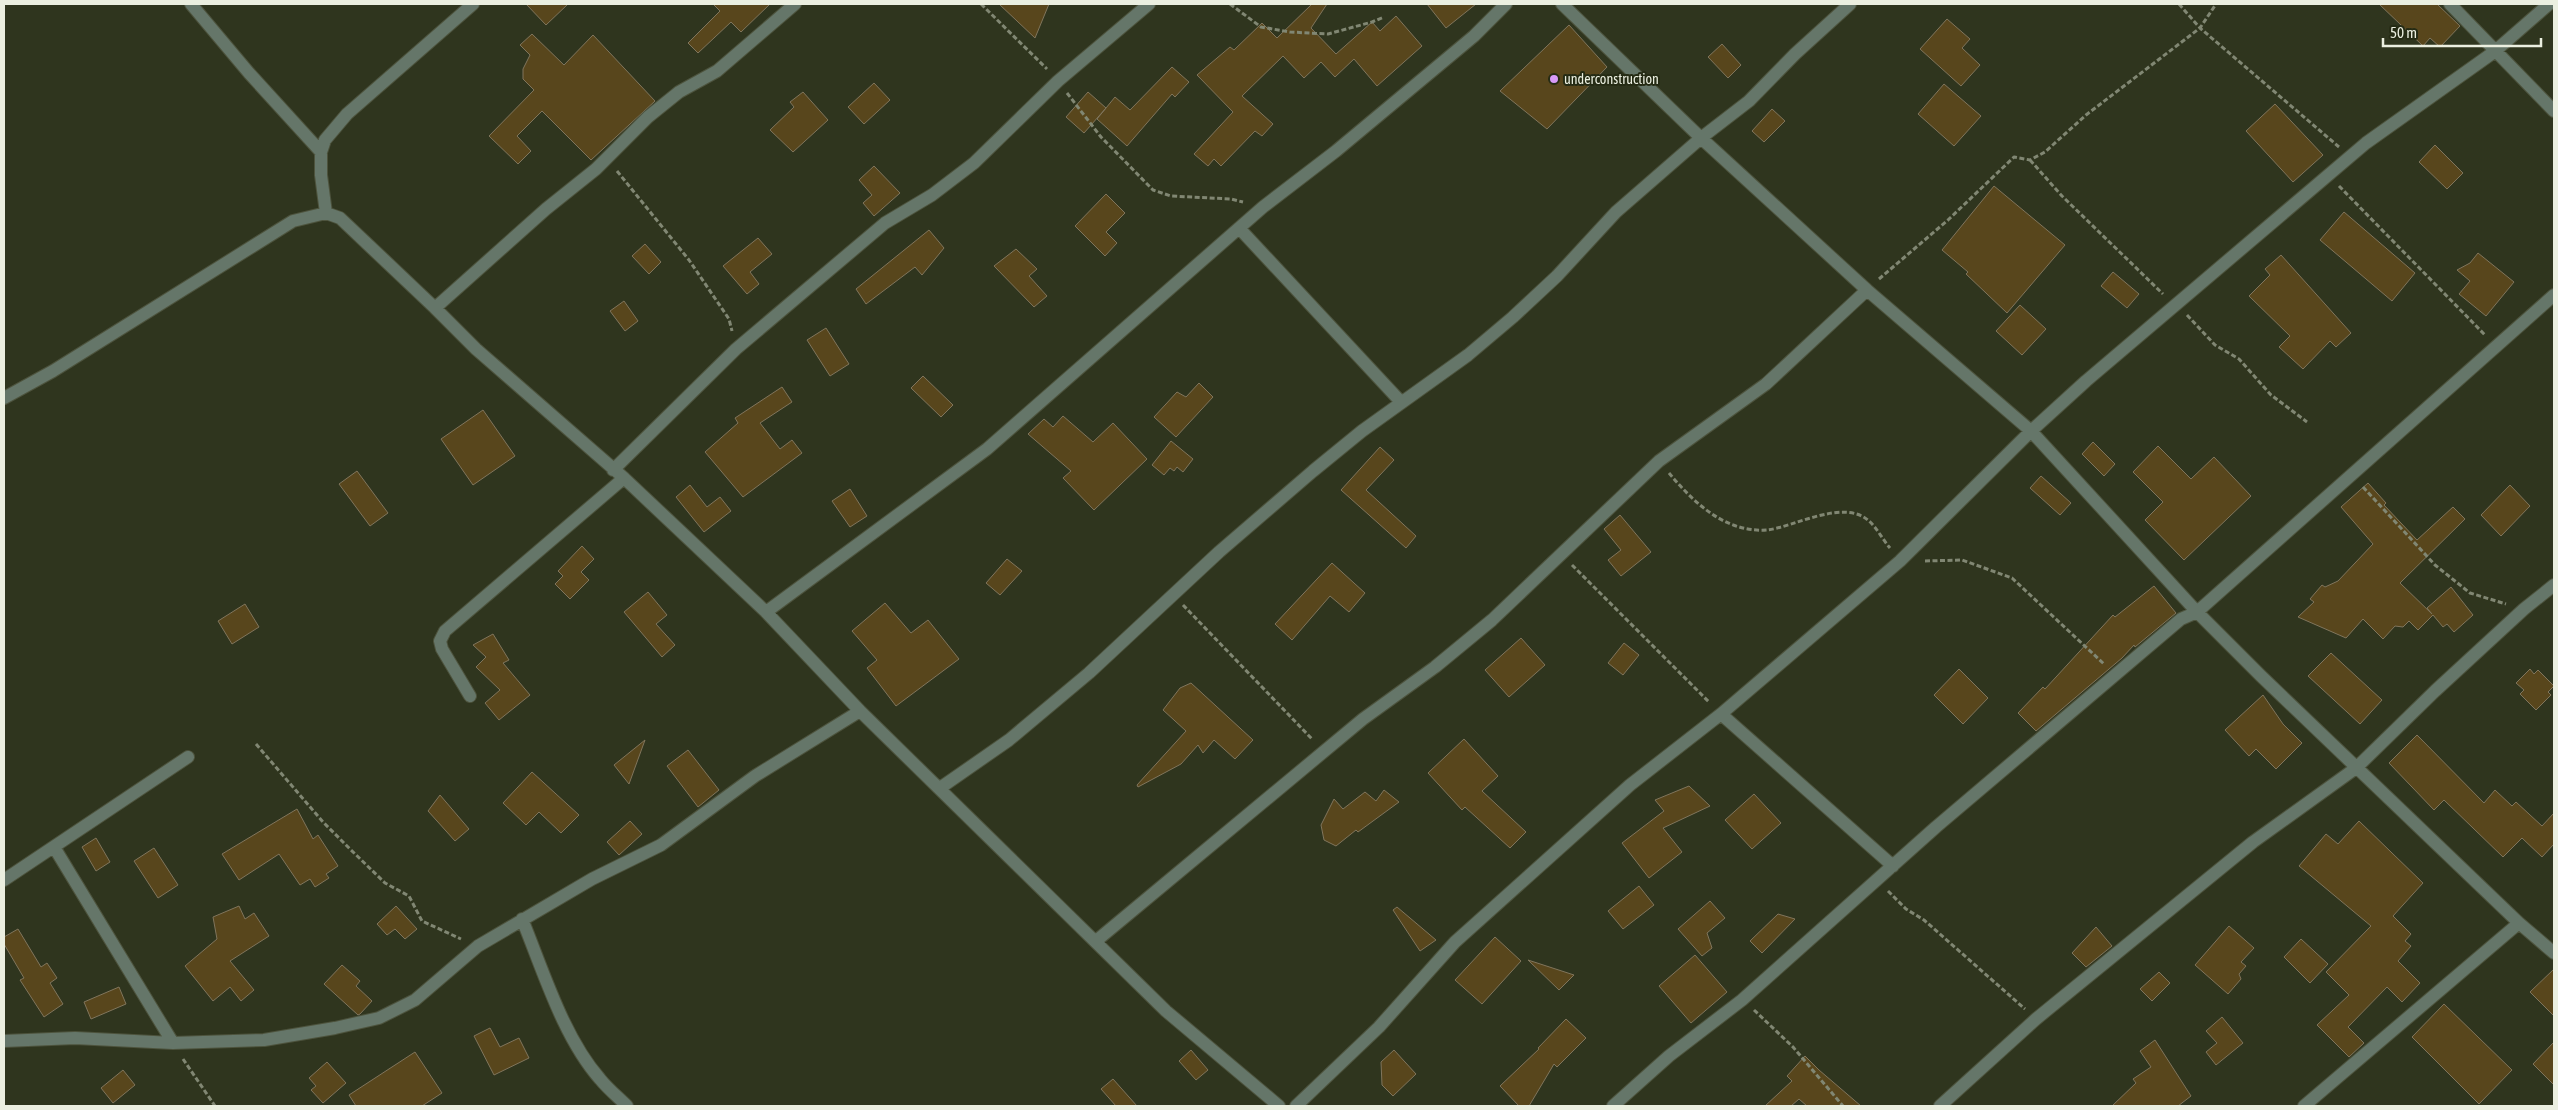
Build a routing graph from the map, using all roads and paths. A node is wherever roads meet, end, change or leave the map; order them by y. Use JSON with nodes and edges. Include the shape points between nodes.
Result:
{"nodes":[{"id":1,"x":191,"y":4,"type":"edge"},
{"id":2,"x":473,"y":4,"type":"edge"},
{"id":3,"x":795,"y":4,"type":"edge"},
{"id":4,"x":982,"y":4,"type":"edge"},
{"id":5,"x":1149,"y":4,"type":"edge"},
{"id":6,"x":1230,"y":4,"type":"edge"},
{"id":7,"x":1506,"y":4,"type":"edge"},
{"id":8,"x":1562,"y":4,"type":"edge"},
{"id":9,"x":1850,"y":4,"type":"edge"},
{"id":10,"x":2179,"y":4,"type":"edge"},
{"id":11,"x":2216,"y":4,"type":"edge"},
{"id":12,"x":2450,"y":4,"type":"edge"},
{"id":13,"x":2549,"y":4,"type":"edge"},
{"id":14,"x":1384,"y":17,"type":"dead end"},
{"id":15,"x":2200,"y":28,"type":"junction"},
{"id":16,"x":2494,"y":52,"type":"junction"},
{"id":17,"x":1058,"y":81,"type":"junction"},
{"id":18,"x":2554,"y":111,"type":"edge"},
{"id":19,"x":1701,"y":138,"type":"junction"},
{"id":20,"x":2341,"y":149,"type":"dead end"},
{"id":21,"x":321,"y":152,"type":"junction"},
{"id":22,"x":606,"y":158,"type":"junction"},
{"id":23,"x":2030,"y":160,"type":"junction"},
{"id":24,"x":2333,"y":171,"type":"junction"},
{"id":25,"x":1263,"y":207,"type":"junction"},
{"id":26,"x":326,"y":213,"type":"junction"},
{"id":27,"x":1238,"y":228,"type":"junction"},
{"id":28,"x":1868,"y":290,"type":"junction"},
{"id":29,"x":2554,"y":295,"type":"edge"},
{"id":30,"x":2174,"y":305,"type":"junction"},
{"id":31,"x":435,"y":308,"type":"junction"},
{"id":32,"x":2496,"y":346,"type":"junction"},
{"id":33,"x":736,"y":349,"type":"junction"},
{"id":34,"x":4,"y":398,"type":"edge"},
{"id":35,"x":1401,"y":402,"type":"junction"},
{"id":36,"x":2307,"y":422,"type":"dead end"},
{"id":37,"x":2031,"y":431,"type":"junction"},
{"id":38,"x":1658,"y":461,"type":"junction"},
{"id":39,"x":613,"y":470,"type":"junction"},
{"id":40,"x":2351,"y":474,"type":"junction"},
{"id":41,"x":624,"y":478,"type":"junction"},
{"id":42,"x":1561,"y":554,"type":"junction"},
{"id":43,"x":1900,"y":561,"type":"junction"},
{"id":44,"x":2554,"y":585,"type":"edge"},
{"id":45,"x":1174,"y":596,"type":"junction"},
{"id":46,"x":2524,"y":609,"type":"junction"},
{"id":47,"x":766,"y":612,"type":"junction"},
{"id":48,"x":2198,"y":612,"type":"junction"},
{"id":49,"x":2116,"y":674,"type":"junction"},
{"id":50,"x":470,"y":696,"type":"dead end"},
{"id":51,"x":860,"y":711,"type":"junction"},
{"id":52,"x":1721,"y":714,"type":"junction"},
{"id":53,"x":256,"y":744,"type":"dead end"},
{"id":54,"x":1324,"y":752,"type":"junction"},
{"id":55,"x":188,"y":757,"type":"dead end"},
{"id":56,"x":2356,"y":768,"type":"junction"},
{"id":57,"x":940,"y":788,"type":"junction"},
{"id":58,"x":54,"y":847,"type":"junction"},
{"id":59,"x":1893,"y":866,"type":"junction"},
{"id":60,"x":1879,"y":879,"type":"junction"},
{"id":61,"x":4,"y":880,"type":"edge"},
{"id":62,"x":522,"y":919,"type":"junction"},
{"id":63,"x":2519,"y":923,"type":"junction"},
{"id":64,"x":1096,"y":941,"type":"junction"},
{"id":65,"x":478,"y":946,"type":"junction"},
{"id":66,"x":2554,"y":953,"type":"edge"},
{"id":67,"x":1742,"y":1000,"type":"junction"},
{"id":68,"x":2036,"y":1018,"type":"junction"},
{"id":69,"x":4,"y":1041,"type":"edge"},
{"id":70,"x":173,"y":1042,"type":"junction"},
{"id":71,"x":215,"y":1106,"type":"edge"},
{"id":72,"x":627,"y":1106,"type":"edge"},
{"id":73,"x":1279,"y":1106,"type":"edge"},
{"id":74,"x":1296,"y":1106,"type":"edge"},
{"id":75,"x":1613,"y":1106,"type":"edge"},
{"id":76,"x":1844,"y":1106,"type":"edge"},
{"id":77,"x":1940,"y":1106,"type":"edge"},
{"id":78,"x":2304,"y":1106,"type":"edge"}],
"edges":[{"from":1,"to":21,"type":"street"},
{"from":2,"to":21,"type":"street","via":[[347,114],[325,140]]},
{"from":3,"to":22,"type":"street","via":[[717,71],[679,92],[648,117]]},
{"from":4,"to":17,"type":"path"},
{"from":5,"to":17,"type":"street"},
{"from":6,"to":14,"type":"path","via":[[1261,27],[1290,32],[1328,34]]},
{"from":7,"to":25,"type":"street","via":[[1474,36]]},
{"from":8,"to":19,"type":"street"},
{"from":9,"to":19,"type":"street","via":[[1749,101]]},
{"from":10,"to":15,"type":"path"},
{"from":11,"to":15,"type":"path"},
{"from":12,"to":16,"type":"street"},
{"from":13,"to":16,"type":"street"},
{"from":15,"to":20,"type":"path"},
{"from":15,"to":23,"type":"path"},
{"from":16,"to":18,"type":"street"},
{"from":16,"to":24,"type":"street","via":[[2366,143]]},
{"from":17,"to":25,"type":"path","via":[[1101,136],[1153,190],[1171,196],[1231,199]]},
{"from":17,"to":33,"type":"street","via":[[974,163],[932,195],[885,223]]},
{"from":19,"to":28,"type":"street"},
{"from":19,"to":35,"type":"street","via":[[1616,212],[1513,317],[1468,355]]},
{"from":21,"to":26,"type":"street"},
{"from":22,"to":31,"type":"street"},
{"from":22,"to":33,"type":"path","via":[[689,260],[729,319]]},
{"from":23,"to":28,"type":"path","via":[[2014,157]]},
{"from":23,"to":30,"type":"path","via":[[2062,196]]},
{"from":24,"to":30,"type":"street"},
{"from":24,"to":32,"type":"path","via":[[2337,184]]},
{"from":25,"to":27,"type":"street"},
{"from":26,"to":31,"type":"street","via":[[340,218]]},
{"from":26,"to":34,"type":"street","via":[[293,221],[54,371]]},
{"from":27,"to":35,"type":"street"},
{"from":27,"to":47,"type":"street","via":[[987,449]]},
{"from":28,"to":37,"type":"street"},
{"from":28,"to":38,"type":"street","via":[[1766,384]]},
{"from":29,"to":32,"type":"street"},
{"from":30,"to":36,"type":"path","via":[[2215,345],[2238,359],[2271,395]]},
{"from":30,"to":37,"type":"street"},
{"from":31,"to":39,"type":"street","via":[[476,350]]},
{"from":32,"to":40,"type":"street"},
{"from":33,"to":39,"type":"street"},
{"from":35,"to":45,"type":"street","via":[[1313,470]]},
{"from":37,"to":43,"type":"street"},
{"from":37,"to":48,"type":"street"},
{"from":38,"to":42,"type":"street"},
{"from":38,"to":43,"type":"path","via":[[1689,498],[1708,512],[1737,526],[1767,530],[1830,513],[1855,514],[1868,520]]},
{"from":39,"to":41,"type":"street"},
{"from":40,"to":46,"type":"path","via":[[2435,565],[2470,593]]},
{"from":40,"to":48,"type":"street"},
{"from":41,"to":47,"type":"street"},
{"from":41,"to":50,"type":"street","via":[[445,631],[440,641],[442,649]]},
{"from":42,"to":52,"type":"path"},
{"from":42,"to":54,"type":"street","via":[[1479,631]]},
{"from":43,"to":49,"type":"path","via":[[1962,560],[2012,578]]},
{"from":43,"to":52,"type":"street"},
{"from":44,"to":46,"type":"street"},
{"from":45,"to":54,"type":"path"},
{"from":45,"to":57,"type":"street","via":[[1010,740]]},
{"from":46,"to":56,"type":"street"},
{"from":47,"to":51,"type":"street"},
{"from":48,"to":49,"type":"street","via":[[2181,619]]},
{"from":48,"to":56,"type":"street"},
{"from":49,"to":59,"type":"street"},
{"from":51,"to":57,"type":"street"},
{"from":51,"to":62,"type":"street","via":[[755,776],[661,845]]},
{"from":52,"to":59,"type":"street"},
{"from":52,"to":74,"type":"street","via":[[1630,786],[1455,942],[1379,1027]]},
{"from":53,"to":65,"type":"path","via":[[346,845],[385,883],[409,896],[422,921]]},
{"from":54,"to":64,"type":"street"},
{"from":55,"to":58,"type":"street"},
{"from":56,"to":63,"type":"street"},
{"from":56,"to":68,"type":"street","via":[[2253,842]]},
{"from":57,"to":64,"type":"street"},
{"from":58,"to":61,"type":"street"},
{"from":58,"to":70,"type":"street"},
{"from":59,"to":60,"type":"street"},
{"from":60,"to":67,"type":"street"},
{"from":60,"to":68,"type":"path","via":[[1906,909],[1924,920]]},
{"from":62,"to":65,"type":"street"},
{"from":62,"to":72,"type":"street","via":[[578,1046],[599,1078]]},
{"from":63,"to":66,"type":"street"},
{"from":63,"to":78,"type":"street"},
{"from":64,"to":73,"type":"street","via":[[1166,1011]]},
{"from":65,"to":70,"type":"street","via":[[415,1000],[379,1018],[264,1040]]},
{"from":67,"to":75,"type":"street","via":[[1669,1056]]},
{"from":67,"to":76,"type":"path","via":[[1793,1047]]},
{"from":68,"to":77,"type":"street"},
{"from":69,"to":70,"type":"street","via":[[75,1038]]},
{"from":70,"to":71,"type":"path"}]}
